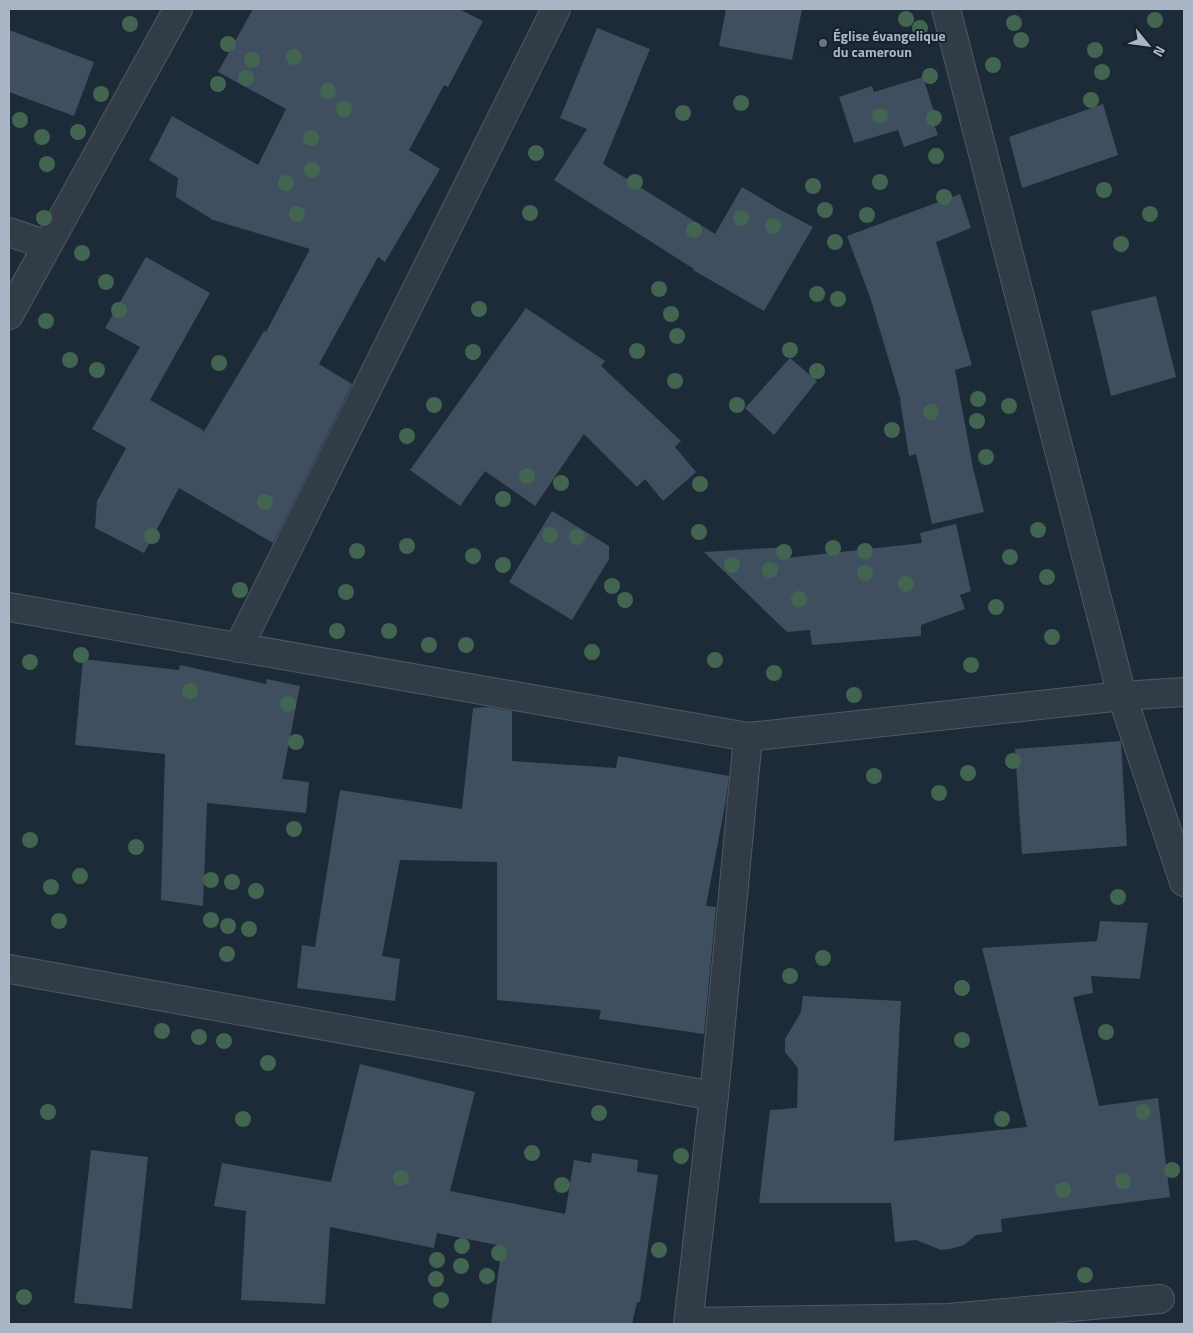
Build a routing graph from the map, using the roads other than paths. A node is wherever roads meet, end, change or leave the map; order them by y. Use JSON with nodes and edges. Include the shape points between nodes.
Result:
{"nodes":[{"id":1,"x":178,"y":9,"type":"edge"},
{"id":2,"x":556,"y":9,"type":"edge"},
{"id":3,"x":946,"y":9,"type":"edge"},
{"id":4,"x":9,"y":232,"type":"edge"},
{"id":5,"x":47,"y":245,"type":"junction"},
{"id":6,"x":9,"y":315,"type":"edge"},
{"id":7,"x":9,"y":607,"type":"edge"},
{"id":8,"x":238,"y":648,"type":"junction"},
{"id":9,"x":1184,"y":692,"type":"edge"},
{"id":10,"x":1122,"y":696,"type":"junction"},
{"id":11,"x":748,"y":737,"type":"junction"},
{"id":12,"x":1184,"y":882,"type":"edge"},
{"id":13,"x":9,"y":968,"type":"edge"},
{"id":14,"x":714,"y":1096,"type":"junction"},
{"id":15,"x":1160,"y":1299,"type":"dead end"},
{"id":16,"x":689,"y":1323,"type":"edge"}],
"edges":[{"from":1,"to":5,"type":"street"},
{"from":2,"to":8,"type":"street"},
{"from":3,"to":10,"type":"street"},
{"from":4,"to":5,"type":"street"},
{"from":5,"to":6,"type":"street"},
{"from":7,"to":8,"type":"street"},
{"from":8,"to":11,"type":"street"},
{"from":9,"to":10,"type":"street"},
{"from":10,"to":11,"type":"street"},
{"from":10,"to":12,"type":"street"},
{"from":11,"to":14,"type":"street"},
{"from":13,"to":14,"type":"street"},
{"from":14,"to":16,"type":"street"},
{"from":15,"to":16,"type":"street","via":[[948,1318]]}]}
